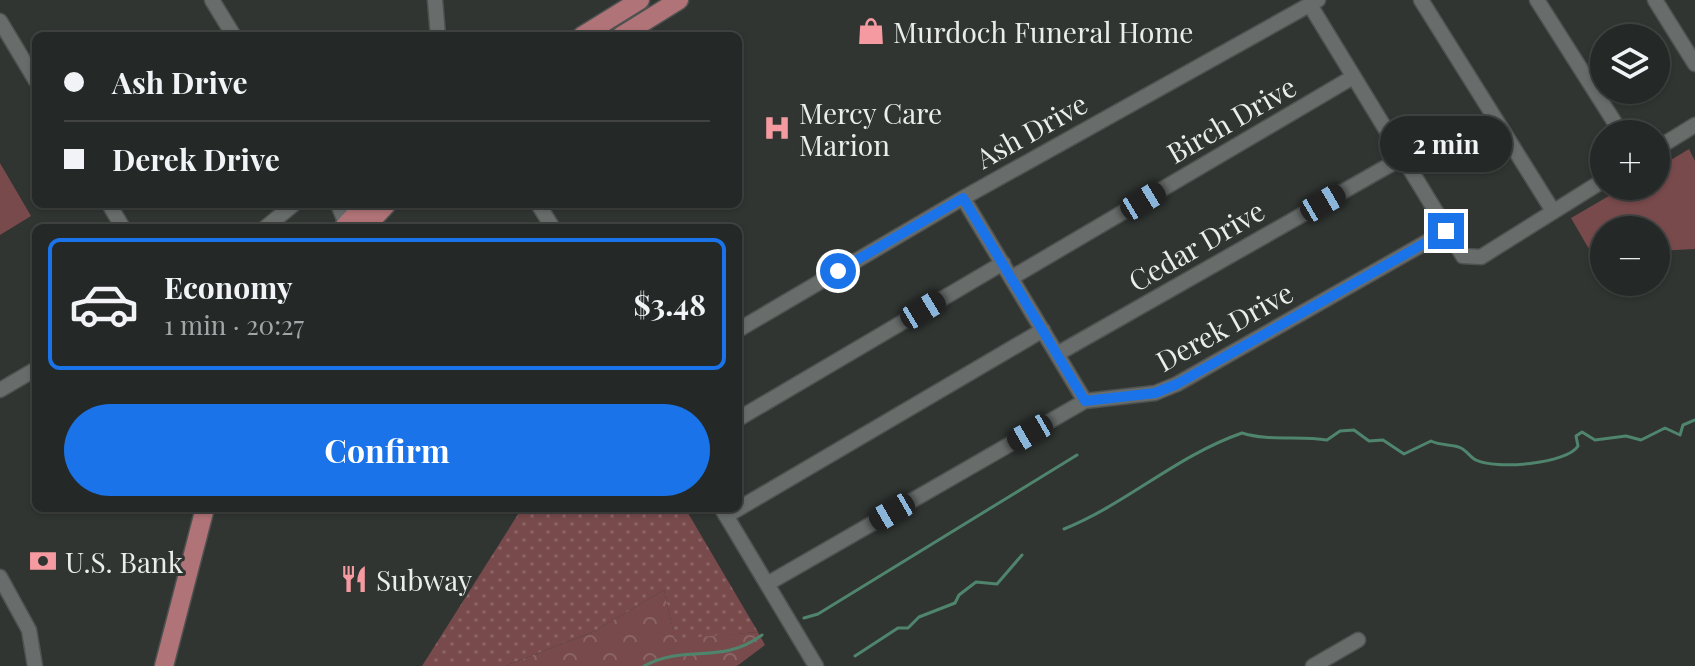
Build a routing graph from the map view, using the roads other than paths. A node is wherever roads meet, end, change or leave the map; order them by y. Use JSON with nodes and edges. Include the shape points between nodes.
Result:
{"nodes":[{"id":1,"x":212,"y":0,"type":"edge"},
{"id":2,"x":640,"y":0,"type":"edge"},
{"id":3,"x":679,"y":0,"type":"edge"},
{"id":4,"x":1421,"y":0,"type":"edge"},
{"id":5,"x":1537,"y":0,"type":"edge"},
{"id":6,"x":1655,"y":0,"type":"edge"},
{"id":7,"x":1314,"y":2,"type":"edge"},
{"id":8,"x":434,"y":5,"type":"edge"},
{"id":9,"x":0,"y":21,"type":"edge"},
{"id":10,"x":232,"y":32,"type":"edge"},
{"id":11,"x":437,"y":32,"type":"edge"},
{"id":12,"x":445,"y":32,"type":"edge"},
{"id":13,"x":588,"y":32,"type":"edge"},
{"id":14,"x":627,"y":32,"type":"edge"},
{"id":15,"x":1695,"y":64,"type":"edge"},
{"id":16,"x":32,"y":74,"type":"edge"},
{"id":17,"x":1353,"y":77,"type":"junction"},
{"id":18,"x":1613,"y":120,"type":"edge"},
{"id":19,"x":1695,"y":125,"type":"edge"},
{"id":20,"x":1670,"y":140,"type":"edge"},
{"id":21,"x":1402,"y":158,"type":"junction"},
{"id":22,"x":1590,"y":189,"type":"edge"},
{"id":23,"x":963,"y":198,"type":"junction"},
{"id":24,"x":289,"y":208,"type":"edge"},
{"id":25,"x":381,"y":208,"type":"edge"},
{"id":26,"x":1553,"y":211,"type":"junction"},
{"id":27,"x":270,"y":224,"type":"edge"},
{"id":28,"x":356,"y":224,"type":"edge"},
{"id":29,"x":1446,"y":231,"type":"junction"},
{"id":30,"x":1003,"y":263,"type":"junction"},
{"id":31,"x":1011,"y":278,"type":"junction"},
{"id":32,"x":742,"y":328,"type":"edge"},
{"id":33,"x":1043,"y":330,"type":"junction"},
{"id":34,"x":1057,"y":354,"type":"junction"},
{"id":35,"x":32,"y":371,"type":"edge"},
{"id":36,"x":0,"y":390,"type":"edge"},
{"id":37,"x":1085,"y":401,"type":"junction"},
{"id":38,"x":742,"y":417,"type":"edge"},
{"id":39,"x":742,"y":502,"type":"edge"},
{"id":40,"x":204,"y":512,"type":"edge"},
{"id":41,"x":724,"y":512,"type":"edge"},
{"id":42,"x":0,"y":577,"type":"edge"},
{"id":43,"x":767,"y":584,"type":"junction"},
{"id":44,"x":1358,"y":640,"type":"dead end"},
{"id":45,"x":35,"y":666,"type":"edge"},
{"id":46,"x":164,"y":666,"type":"edge"},
{"id":47,"x":816,"y":666,"type":"edge"},
{"id":48,"x":1313,"y":666,"type":"edge"}],
"edges":[{"from":1,"to":10,"type":"street"},
{"from":2,"to":13,"type":"main road"},
{"from":3,"to":14,"type":"main road"},
{"from":4,"to":26,"type":"street"},
{"from":5,"to":18,"type":"street"},
{"from":6,"to":15,"type":"street"},
{"from":7,"to":17,"type":"street"},
{"from":7,"to":23,"type":"street","name":"Ash Drive"},
{"from":8,"to":11,"type":"street"},
{"from":8,"to":12,"type":"street"},
{"from":9,"to":16,"type":"street"},
{"from":17,"to":21,"type":"street"},
{"from":17,"to":31,"type":"street","name":"Birch Drive"},
{"from":19,"to":20,"type":"street"},
{"from":21,"to":29,"type":"street"},
{"from":21,"to":34,"type":"street","name":"Cedar Drive"},
{"from":22,"to":26,"type":"street"},
{"from":23,"to":30,"type":"street"},
{"from":23,"to":32,"type":"street","name":"Ash Drive"},
{"from":24,"to":27,"type":"street"},
{"from":25,"to":28,"type":"main road"},
{"from":26,"to":29,"type":"street","via":[[1481,257],[1463,256]]},
{"from":29,"to":37,"type":"street","name":"Derek Drive","via":[[1177,384],[1155,393]]},
{"from":30,"to":31,"type":"street"},
{"from":30,"to":38,"type":"street"},
{"from":31,"to":33,"type":"street"},
{"from":33,"to":34,"type":"street"},
{"from":33,"to":39,"type":"street"},
{"from":34,"to":37,"type":"street"},
{"from":35,"to":36,"type":"street"},
{"from":37,"to":43,"type":"street","name":"Derek Drive"},
{"from":40,"to":46,"type":"main road"},
{"from":41,"to":43,"type":"street"},
{"from":42,"to":45,"type":"street","via":[[29,630]]},
{"from":43,"to":47,"type":"street"},
{"from":44,"to":48,"type":"street"}]}
